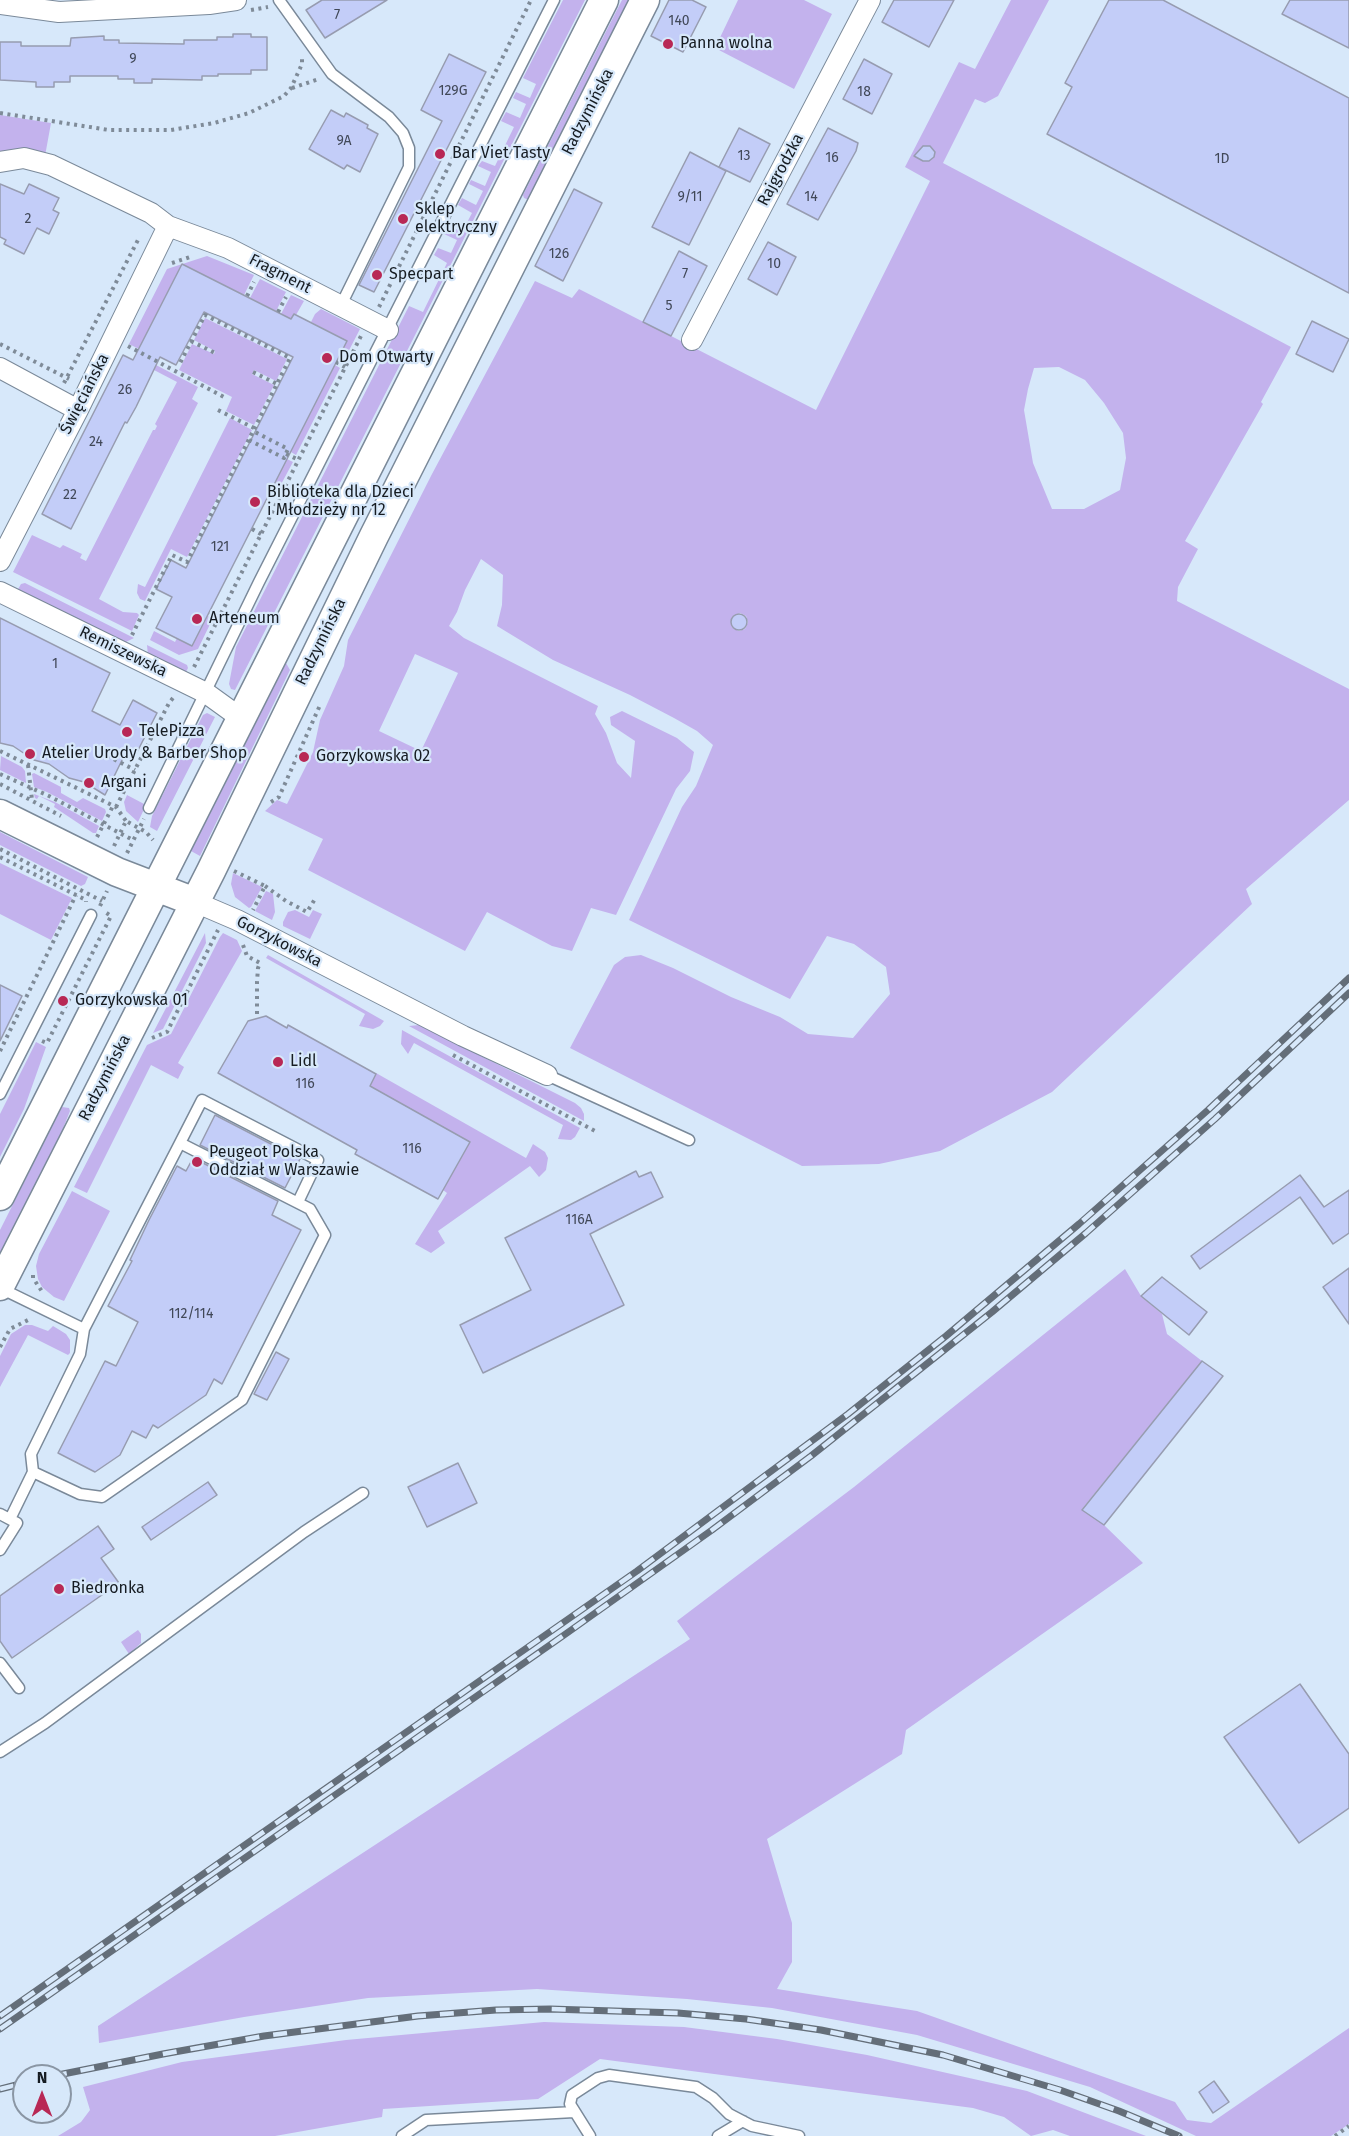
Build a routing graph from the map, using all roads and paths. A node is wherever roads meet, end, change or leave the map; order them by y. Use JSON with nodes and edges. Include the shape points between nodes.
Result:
{"nodes":[{"id":1,"x":236,"y":0,"type":"edge"},
{"id":2,"x":279,"y":0,"type":"edge"},
{"id":3,"x":531,"y":0,"type":"edge"},
{"id":4,"x":554,"y":0,"type":"edge"},
{"id":5,"x":604,"y":0,"type":"edge"},
{"id":6,"x":645,"y":0,"type":"edge"},
{"id":7,"x":870,"y":0,"type":"edge"},
{"id":8,"x":0,"y":4,"type":"edge"},
{"id":9,"x":303,"y":35,"type":"junction"},
{"id":10,"x":332,"y":74,"type":"junction"},
{"id":11,"x":291,"y":88,"type":"junction"},
{"id":12,"x":0,"y":113,"type":"edge"},
{"id":13,"x":0,"y":162,"type":"edge"},
{"id":14,"x":151,"y":213,"type":"junction"},
{"id":15,"x":168,"y":226,"type":"junction"},
{"id":16,"x":196,"y":254,"type":"dead end"},
{"id":17,"x":165,"y":265,"type":"dead end"},
{"id":18,"x":257,"y":276,"type":"dead end"},
{"id":19,"x":289,"y":291,"type":"dead end"},
{"id":20,"x":247,"y":296,"type":"dead end"},
{"id":21,"x":341,"y":305,"type":"junction"},
{"id":22,"x":278,"y":312,"type":"dead end"},
{"id":23,"x":370,"y":321,"type":"junction"},
{"id":24,"x":388,"y":330,"type":"junction"},
{"id":25,"x":692,"y":340,"type":"dead end"},
{"id":26,"x":191,"y":341,"type":"junction"},
{"id":27,"x":0,"y":344,"type":"edge"},
{"id":28,"x":137,"y":351,"type":"dead end"},
{"id":29,"x":215,"y":353,"type":"dead end"},
{"id":30,"x":336,"y":362,"type":"dead end"},
{"id":31,"x":179,"y":365,"type":"dead end"},
{"id":32,"x":345,"y":367,"type":"junction"},
{"id":33,"x":0,"y":368,"type":"edge"},
{"id":34,"x":253,"y":372,"type":"dead end"},
{"id":35,"x":66,"y":378,"type":"junction"},
{"id":36,"x":277,"y":384,"type":"junction"},
{"id":37,"x":88,"y":390,"type":"junction"},
{"id":38,"x":224,"y":397,"type":"dead end"},
{"id":39,"x":57,"y":398,"type":"junction"},
{"id":40,"x":78,"y":410,"type":"junction"},
{"id":41,"x":218,"y":410,"type":"dead end"},
{"id":42,"x":254,"y":430,"type":"junction"},
{"id":43,"x":249,"y":440,"type":"junction"},
{"id":44,"x":271,"y":490,"type":"dead end"},
{"id":45,"x":281,"y":495,"type":"junction"},
{"id":46,"x":252,"y":529,"type":"dead end"},
{"id":47,"x":261,"y":534,"type":"junction"},
{"id":48,"x":0,"y":561,"type":"edge"},
{"id":49,"x":0,"y":592,"type":"edge"},
{"id":50,"x":210,"y":612,"type":"dead end"},
{"id":51,"x":219,"y":617,"type":"junction"},
{"id":52,"x":132,"y":635,"type":"dead end"},
{"id":53,"x":279,"y":645,"type":"junction"},
{"id":54,"x":312,"y":661,"type":"junction"},
{"id":55,"x":186,"y":683,"type":"junction"},
{"id":56,"x":206,"y":693,"type":"junction"},
{"id":57,"x":242,"y":719,"type":"junction"},
{"id":58,"x":94,"y":749,"type":"dead end"},
{"id":59,"x":0,"y":751,"type":"edge"},
{"id":60,"x":28,"y":765,"type":"junction"},
{"id":61,"x":135,"y":770,"type":"junction"},
{"id":62,"x":0,"y":774,"type":"edge"},
{"id":63,"x":31,"y":790,"type":"junction"},
{"id":64,"x":32,"y":800,"type":"dead end"},
{"id":65,"x":114,"y":806,"type":"junction"},
{"id":66,"x":149,"y":808,"type":"dead end"},
{"id":67,"x":2,"y":814,"type":"edge"},
{"id":68,"x":126,"y":821,"type":"junction"},
{"id":69,"x":103,"y":825,"type":"junction"},
{"id":70,"x":120,"y":834,"type":"junction"},
{"id":71,"x":96,"y":840,"type":"dead end"},
{"id":72,"x":133,"y":840,"type":"dead end"},
{"id":73,"x":154,"y":841,"type":"dead end"},
{"id":74,"x":0,"y":849,"type":"edge"},
{"id":75,"x":111,"y":852,"type":"dead end"},
{"id":76,"x":232,"y":870,"type":"dead end"},
{"id":77,"x":265,"y":886,"type":"junction"},
{"id":78,"x":93,"y":887,"type":"dead end"},
{"id":79,"x":156,"y":887,"type":"junction"},
{"id":80,"x":89,"y":894,"type":"junction"},
{"id":81,"x":76,"y":895,"type":"dead end"},
{"id":82,"x":315,"y":898,"type":"dead end"},
{"id":83,"x":86,"y":900,"type":"dead end"},
{"id":84,"x":102,"y":901,"type":"dead end"},
{"id":85,"x":195,"y":902,"type":"junction"},
{"id":86,"x":251,"y":914,"type":"dead end"},
{"id":87,"x":91,"y":915,"type":"dead end"},
{"id":88,"x":220,"y":928,"type":"dead end"},
{"id":89,"x":249,"y":944,"type":"dead end"},
{"id":90,"x":257,"y":1018,"type":"dead end"},
{"id":91,"x":145,"y":1040,"type":"dead end"},
{"id":92,"x":0,"y":1051,"type":"edge"},
{"id":93,"x":446,"y":1051,"type":"dead end"},
{"id":94,"x":547,"y":1075,"type":"joint"},
{"id":95,"x":0,"y":1094,"type":"edge"},
{"id":96,"x":595,"y":1131,"type":"dead end"},
{"id":97,"x":688,"y":1140,"type":"dead end"},
{"id":98,"x":180,"y":1143,"type":"junction"},
{"id":99,"x":0,"y":1196,"type":"edge"},
{"id":100,"x":298,"y":1202,"type":"junction"},
{"id":101,"x":0,"y":1287,"type":"edge"},
{"id":102,"x":84,"y":1329,"type":"junction"},
{"id":103,"x":33,"y":1472,"type":"junction"},
{"id":104,"x":363,"y":1493,"type":"dead end"},
{"id":105,"x":5,"y":1517,"type":"edge"},
{"id":106,"x":0,"y":1550,"type":"edge"},
{"id":107,"x":0,"y":1663,"type":"edge"},
{"id":108,"x":19,"y":1688,"type":"dead end"},
{"id":109,"x":0,"y":1752,"type":"edge"},
{"id":110,"x":574,"y":2112,"type":"junction"},
{"id":111,"x":742,"y":2121,"type":"junction"},
{"id":112,"x":1349,"y":2126,"type":"edge"},
{"id":113,"x":402,"y":2136,"type":"edge"},
{"id":114,"x":590,"y":2136,"type":"edge"},
{"id":115,"x":718,"y":2136,"type":"edge"},
{"id":116,"x":799,"y":2136,"type":"edge"},
{"id":117,"x":1335,"y":2136,"type":"edge"}],
"edges":[{"from":1,"to":8,"type":"street","via":[[59,12]]},
{"from":2,"to":9,"type":"lane"},
{"from":3,"to":23,"type":"path"},
{"from":4,"to":24,"type":"lane"},
{"from":5,"to":53,"type":"main road"},
{"from":6,"to":54,"type":"main road","name":"Radzymińska"},
{"from":7,"to":25,"type":"street","name":"Rajgrodzka"},
{"from":9,"to":10,"type":"lane"},
{"from":9,"to":11,"type":"path","via":[[302,64]]},
{"from":10,"to":11,"type":"path"},
{"from":10,"to":21,"type":"lane","via":[[389,117],[404,133],[409,148],[409,167]]},
{"from":11,"to":12,"type":"path","via":[[284,96],[249,113],[171,130],[109,130]]},
{"from":13,"to":14,"type":"street","name":"Fragment","via":[[24,158],[51,165]]},
{"from":14,"to":15,"type":"street","name":"Fragment"},
{"from":14,"to":35,"type":"path"},
{"from":15,"to":21,"type":"street","name":"Fragment","via":[[228,248]]},
{"from":15,"to":37,"type":"street","name":"Święciańska"},
{"from":16,"to":17,"type":"path"},
{"from":18,"to":20,"type":"path"},
{"from":19,"to":22,"type":"path"},
{"from":21,"to":23,"type":"street","name":"Fragment"},
{"from":23,"to":24,"type":"street","name":"Fragment"},
{"from":23,"to":32,"type":"path"},
{"from":24,"to":56,"type":"lane"},
{"from":26,"to":29,"type":"path"},
{"from":26,"to":31,"type":"path"},
{"from":26,"to":36,"type":"path","via":[[205,315],[290,358]]},
{"from":27,"to":35,"type":"path"},
{"from":28,"to":38,"type":"path"},
{"from":30,"to":32,"type":"path"},
{"from":32,"to":45,"type":"path"},
{"from":33,"to":39,"type":"street"},
{"from":34,"to":36,"type":"path"},
{"from":35,"to":37,"type":"path"},
{"from":35,"to":39,"type":"path"},
{"from":36,"to":42,"type":"path"},
{"from":37,"to":40,"type":"street","name":"Święciańska"},
{"from":39,"to":40,"type":"street"},
{"from":40,"to":48,"type":"street","name":"Święciańska"},
{"from":41,"to":42,"type":"path"},
{"from":42,"to":43,"type":"path"},
{"from":42,"to":43,"type":"path","via":[[288,449],[287,454],[284,458]]},
{"from":43,"to":52,"type":"path","via":[[187,562],[172,555]]},
{"from":44,"to":45,"type":"path"},
{"from":45,"to":47,"type":"path"},
{"from":46,"to":47,"type":"path"},
{"from":47,"to":51,"type":"path"},
{"from":49,"to":55,"type":"street","name":"Remiszewska"},
{"from":50,"to":51,"type":"path"},
{"from":51,"to":55,"type":"path"},
{"from":53,"to":54,"type":"main road"},
{"from":53,"to":57,"type":"main road"},
{"from":54,"to":85,"type":"main road","name":"Radzymińska"},
{"from":55,"to":56,"type":"street","name":"Remiszewska"},
{"from":55,"to":61,"type":"path","via":[[169,703]]},
{"from":56,"to":57,"type":"street","name":"Remiszewska"},
{"from":56,"to":66,"type":"lane"},
{"from":57,"to":79,"type":"main road"},
{"from":58,"to":61,"type":"path"},
{"from":59,"to":60,"type":"path"},
{"from":60,"to":63,"type":"path"},
{"from":60,"to":65,"type":"path"},
{"from":61,"to":65,"type":"path"},
{"from":62,"to":63,"type":"path"},
{"from":63,"to":64,"type":"path"},
{"from":63,"to":69,"type":"path"},
{"from":65,"to":68,"type":"path"},
{"from":65,"to":69,"type":"path"},
{"from":67,"to":79,"type":"main road","name":"Gorzykowska","via":[[117,872]]},
{"from":68,"to":70,"type":"path"},
{"from":68,"to":73,"type":"path"},
{"from":69,"to":70,"type":"path"},
{"from":69,"to":71,"type":"path"},
{"from":70,"to":72,"type":"path"},
{"from":70,"to":75,"type":"path"},
{"from":74,"to":80,"type":"path"},
{"from":76,"to":77,"type":"path"},
{"from":77,"to":82,"type":"path","via":[[307,912]]},
{"from":77,"to":86,"type":"path"},
{"from":78,"to":80,"type":"path"},
{"from":79,"to":85,"type":"main road","name":"Gorzykowska"},
{"from":79,"to":99,"type":"main road"},
{"from":80,"to":83,"type":"path"},
{"from":80,"to":84,"type":"path"},
{"from":81,"to":92,"type":"path"},
{"from":85,"to":94,"type":"street","name":"Gorzykowska"},
{"from":85,"to":101,"type":"main road","name":"Radzymińska"},
{"from":87,"to":95,"type":"lane"},
{"from":88,"to":91,"type":"path","via":[[167,1032]]},
{"from":89,"to":90,"type":"path","via":[[240,939],[247,956],[261,963]]},
{"from":93,"to":96,"type":"path"},
{"from":94,"to":97,"type":"lane"},
{"from":98,"to":100,"type":"lane"},
{"from":98,"to":100,"type":"lane","via":[[202,1100],[318,1160]]},
{"from":98,"to":102,"type":"lane"},
{"from":100,"to":103,"type":"lane","via":[[310,1209],[325,1234],[242,1400],[102,1497],[80,1494]]},
{"from":101,"to":102,"type":"lane"},
{"from":102,"to":103,"type":"lane","via":[[80,1354],[31,1454]]},
{"from":103,"to":105,"type":"lane"},
{"from":104,"to":109,"type":"lane"},
{"from":105,"to":106,"type":"lane","via":[[17,1523]]},
{"from":107,"to":108,"type":"lane"},
{"from":110,"to":111,"type":"lane","via":[[572,2096],[609,2075],[696,2087]]},
{"from":110,"to":113,"type":"lane","via":[[426,2120]]},
{"from":110,"to":114,"type":"lane"},
{"from":111,"to":115,"type":"lane"},
{"from":111,"to":116,"type":"lane"},
{"from":112,"to":117,"type":"path"}]}
